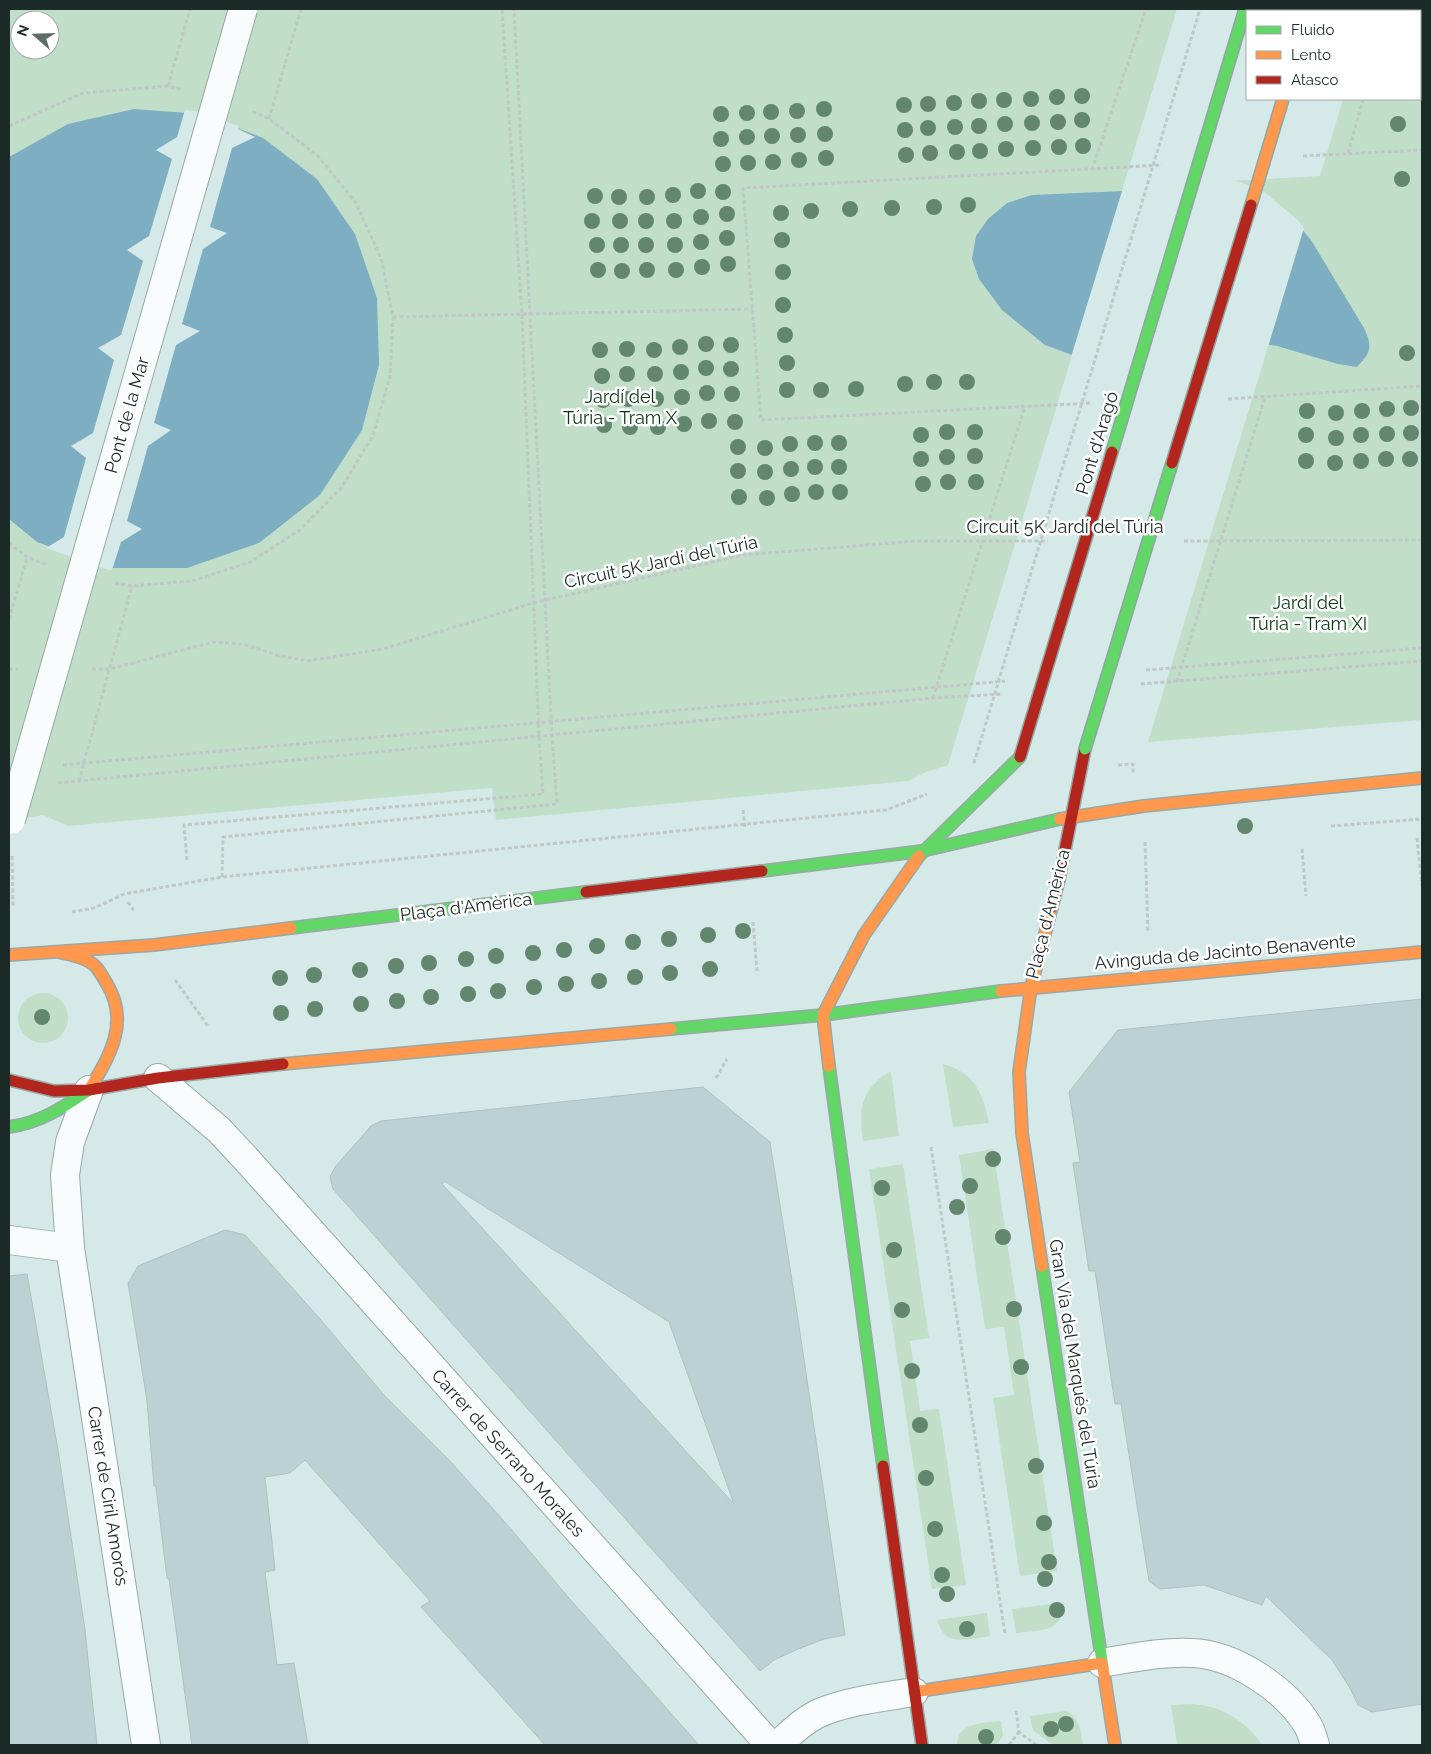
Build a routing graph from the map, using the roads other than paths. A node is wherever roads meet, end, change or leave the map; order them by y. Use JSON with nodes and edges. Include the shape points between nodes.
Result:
{"nodes":[{"id":1,"x":243,"y":9,"type":"edge"},
{"id":2,"x":1245,"y":9,"type":"edge"},
{"id":3,"x":1282,"y":100,"type":"edge"},
{"id":4,"x":1422,"y":778,"type":"edge"},
{"id":5,"x":1071,"y":817,"type":"junction"},
{"id":6,"x":11,"y":820,"type":"road end"},
{"id":7,"x":922,"y":852,"type":"junction"},
{"id":8,"x":52,"y":951,"type":"junction"},
{"id":9,"x":1422,"y":952,"type":"edge"},
{"id":10,"x":9,"y":955,"type":"edge"},
{"id":11,"x":9,"y":966,"type":"edge"},
{"id":12,"x":1031,"y":987,"type":"junction"},
{"id":13,"x":823,"y":1015,"type":"junction"},
{"id":14,"x":158,"y":1078,"type":"junction"},
{"id":15,"x":9,"y":1080,"type":"edge"},
{"id":16,"x":89,"y":1090,"type":"junction"},
{"id":17,"x":9,"y":1127,"type":"edge"},
{"id":18,"x":9,"y":1240,"type":"edge"},
{"id":19,"x":70,"y":1248,"type":"junction"},
{"id":20,"x":1102,"y":1662,"type":"junction"},
{"id":21,"x":914,"y":1692,"type":"junction"},
{"id":22,"x":146,"y":1745,"type":"edge"},
{"id":23,"x":770,"y":1745,"type":"edge"},
{"id":24,"x":778,"y":1745,"type":"edge"},
{"id":25,"x":922,"y":1745,"type":"edge"},
{"id":26,"x":1114,"y":1745,"type":"edge"},
{"id":27,"x":1316,"y":1745,"type":"edge"}],
"edges":[{"from":1,"to":6,"type":"street","name":"Pont de la Mar","bridge":true},
{"from":2,"to":7,"type":"main road","name":"Pont d'Aragó","bridge":true,"via":[[1020,757]]},
{"from":3,"to":5,"type":"main road","bridge":true,"via":[[1086,749]]},
{"from":4,"to":5,"type":"main road","via":[[1144,806]]},
{"from":5,"to":7,"type":"main road","name":"Plaça d'Amèrica"},
{"from":5,"to":12,"type":"main road","name":"Plaça d'Amèrica","via":[[1059,880]]},
{"from":7,"to":8,"type":"main road","name":"Plaça d'Amèrica","via":[[154,946]]},
{"from":7,"to":13,"type":"main road","via":[[864,935]]},
{"from":8,"to":10,"type":"main road","name":"Plaça d'Amèrica"},
{"from":8,"to":11,"type":"main road"},
{"from":8,"to":16,"type":"main road","via":[[76,956],[95,965],[114,996],[118,1019],[115,1040]]},
{"from":9,"to":12,"type":"main road","name":"Avinguda de Jacinto Benavente"},
{"from":12,"to":13,"type":"main road","name":"Plaça d'Amèrica"},
{"from":12,"to":20,"type":"main road","name":"Gran Via del Marqués del Túria","via":[[1019,1072],[1022,1132]]},
{"from":13,"to":14,"type":"main road","name":"Plaça d'Amèrica"},
{"from":13,"to":21,"type":"main road"},
{"from":14,"to":16,"type":"main road","name":"Plaça d'Amèrica"},
{"from":14,"to":23,"type":"street","name":"Carrer de Serrano Morales","via":[[219,1130],[247,1160]]},
{"from":15,"to":16,"type":"main road","name":"Plaça d'Amèrica","via":[[54,1091]]},
{"from":16,"to":17,"type":"main road","name":"Plaça d'Amèrica","via":[[50,1115]]},
{"from":16,"to":19,"type":"street","via":[[70,1142],[65,1175]]},
{"from":18,"to":19,"type":"street"},
{"from":19,"to":22,"type":"street","name":"Carrer de Ciril Amorós"},
{"from":20,"to":21,"type":"main road"},
{"from":20,"to":26,"type":"main road","name":"Gran Via del Marqués del Túria"},
{"from":20,"to":27,"type":"street","via":[[1174,1653],[1196,1653],[1227,1661],[1264,1679],[1287,1698],[1308,1725]]},
{"from":21,"to":24,"type":"street","via":[[870,1699],[817,1714],[795,1728]]},
{"from":21,"to":25,"type":"main road"}]}
